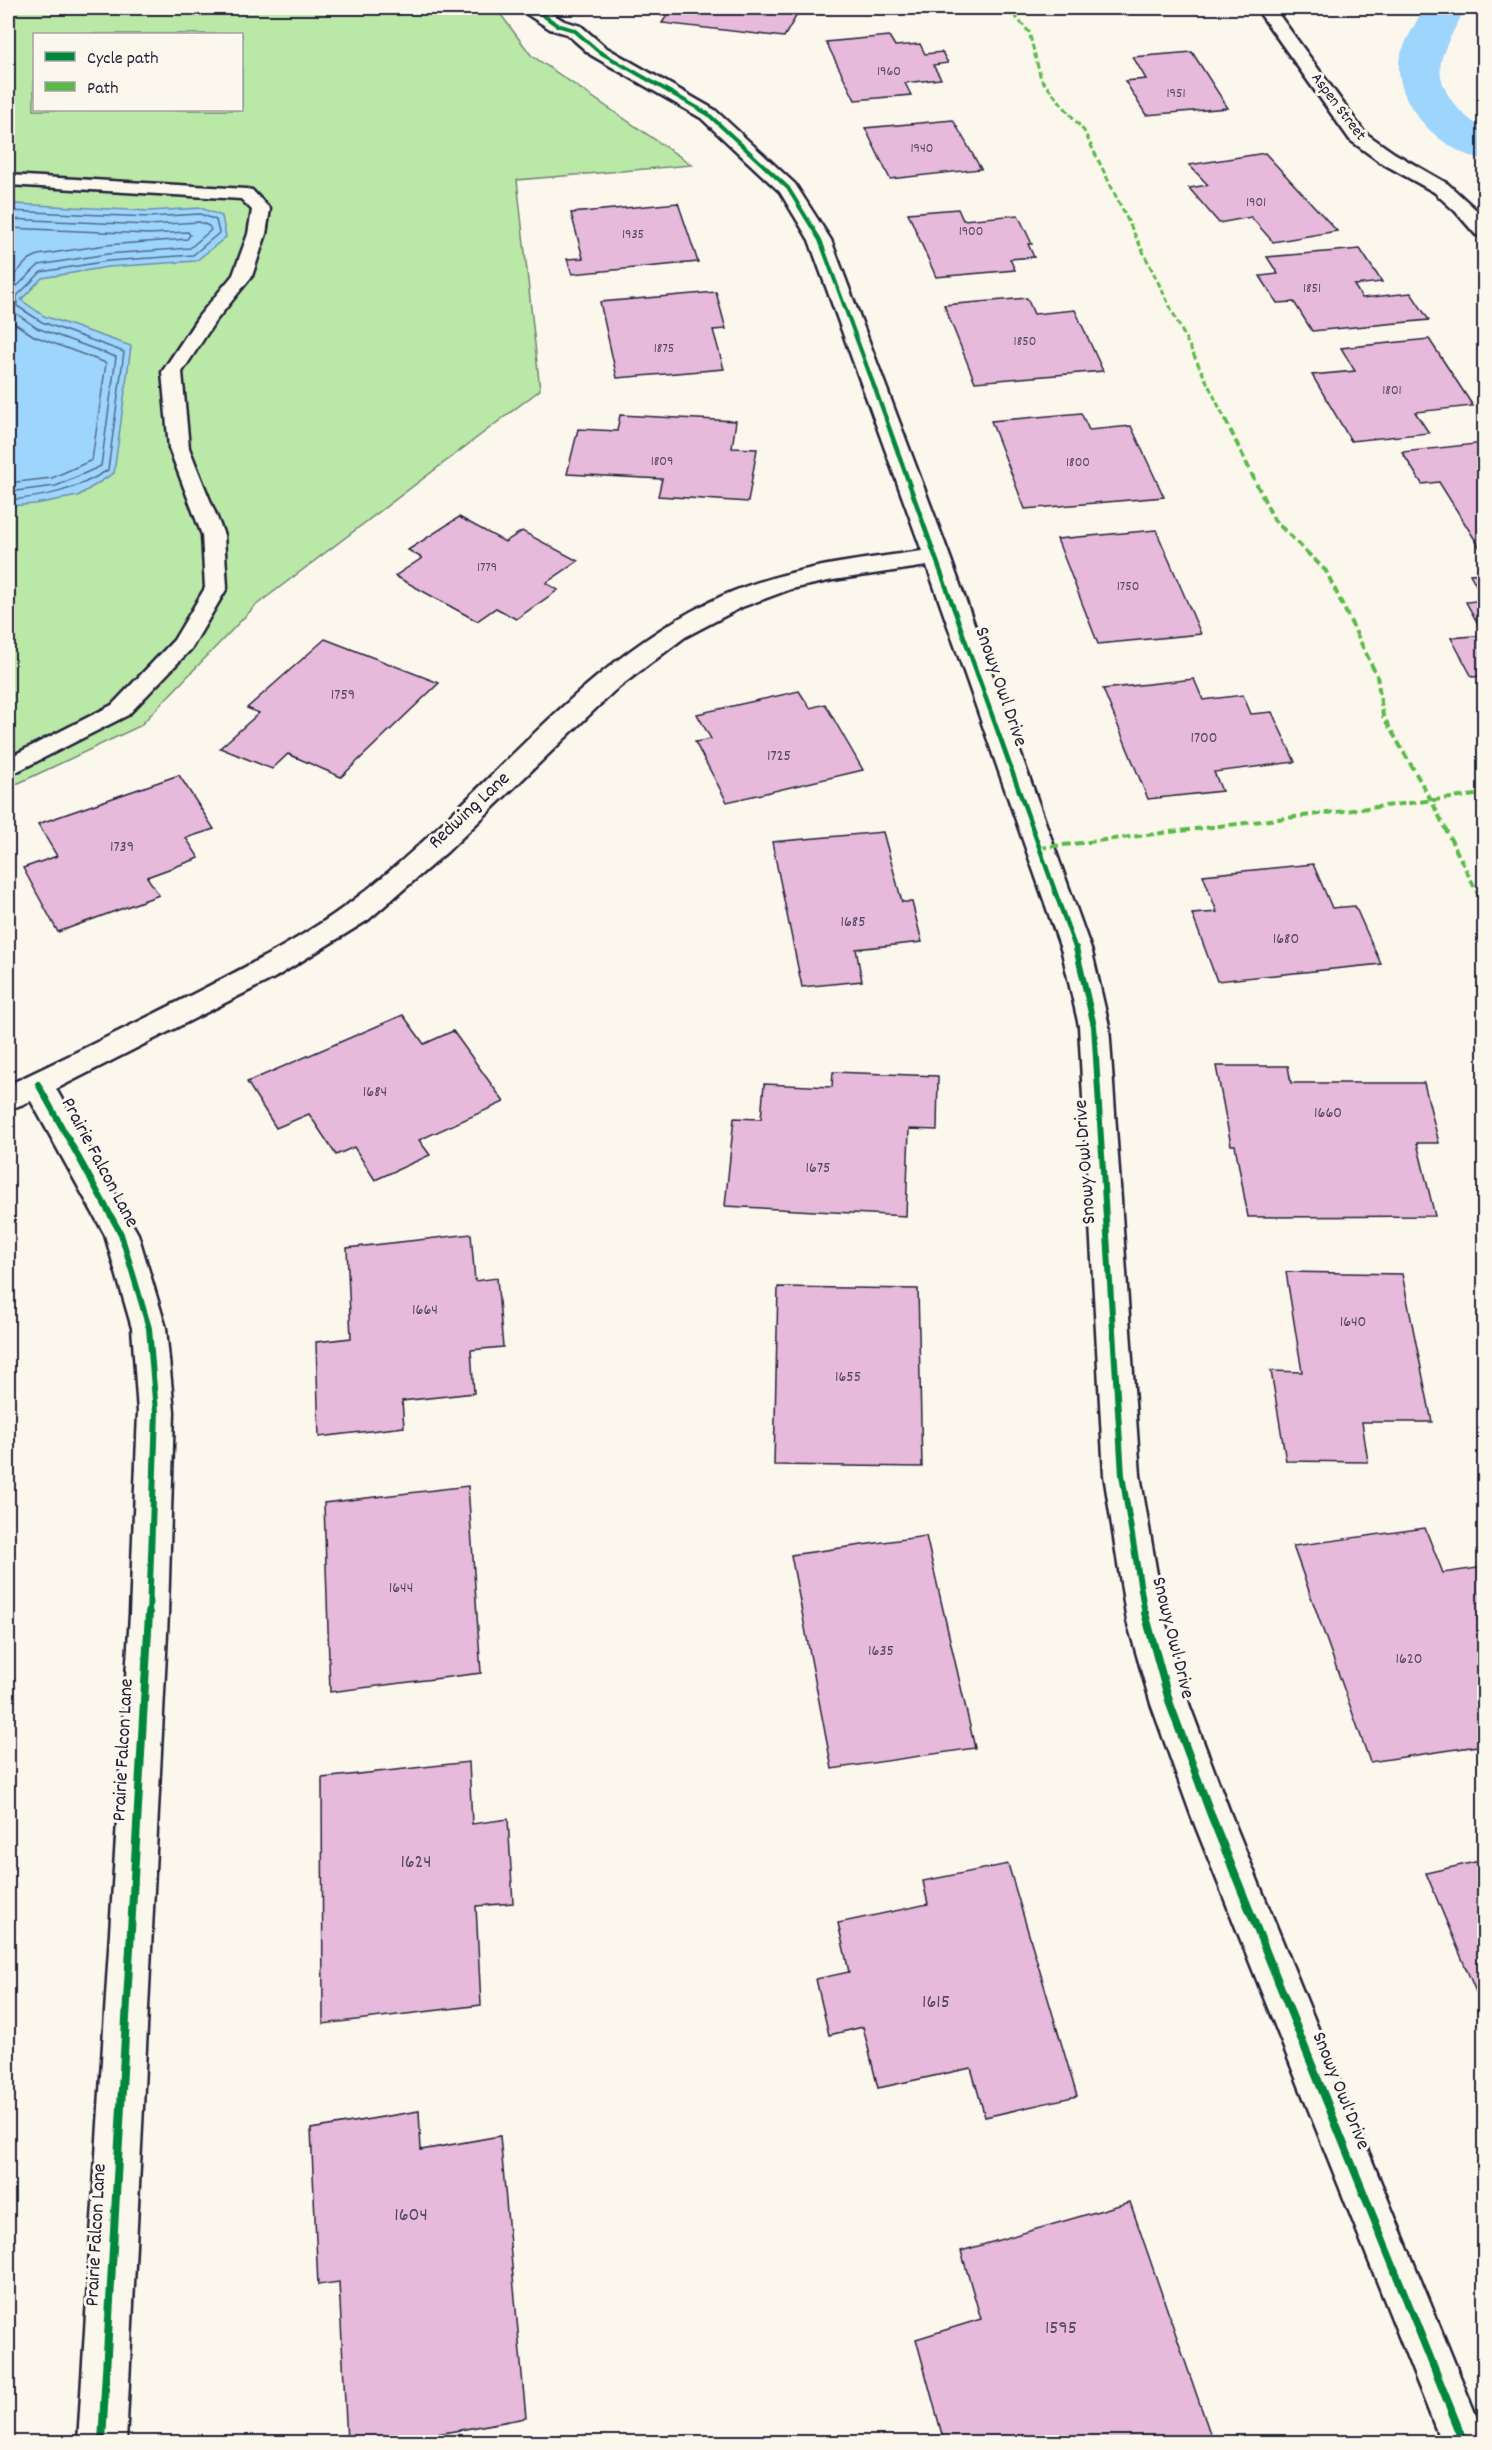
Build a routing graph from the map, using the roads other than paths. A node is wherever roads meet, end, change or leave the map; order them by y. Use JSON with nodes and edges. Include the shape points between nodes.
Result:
{"nodes":[{"id":1,"x":533,"y":8,"type":"edge"},
{"id":2,"x":1265,"y":8,"type":"edge"},
{"id":3,"x":8,"y":180,"type":"edge"},
{"id":4,"x":1485,"y":231,"type":"edge"},
{"id":5,"x":937,"y":556,"type":"junction"},
{"id":6,"x":8,"y":768,"type":"edge"},
{"id":7,"x":23,"y":1091,"type":"edge"},
{"id":8,"x":102,"y":2442,"type":"edge"},
{"id":9,"x":1464,"y":2442,"type":"edge"}],
"edges":[{"from":1,"to":5,"type":"street","name":"Snowy Owl Drive","via":[[557,25],[576,22],[598,51],[720,110],[788,188],[820,240]]},
{"from":2,"to":4,"type":"street","name":"Aspen Street","via":[[1357,136],[1371,149],[1440,187],[1463,205]]},
{"from":3,"to":6,"type":"lane","via":[[246,194],[261,209],[242,276],[206,320],[172,372],[179,448],[213,535],[216,588],[183,644],[120,710]]},
{"from":5,"to":7,"type":"street","name":"Redwing Lane","via":[[841,570],[778,585],[735,600],[660,639],[597,689],[536,751],[373,900],[287,958],[104,1054]]},
{"from":5,"to":9,"type":"street","name":"Snowy Owl Drive","via":[[1077,952],[1094,1026],[1122,1475],[1146,1621],[1170,1704],[1211,1815]]},
{"from":7,"to":8,"type":"street","name":"Prairie Falcon Lane","via":[[121,1234],[149,1328],[156,1412],[149,1614]]}]}
